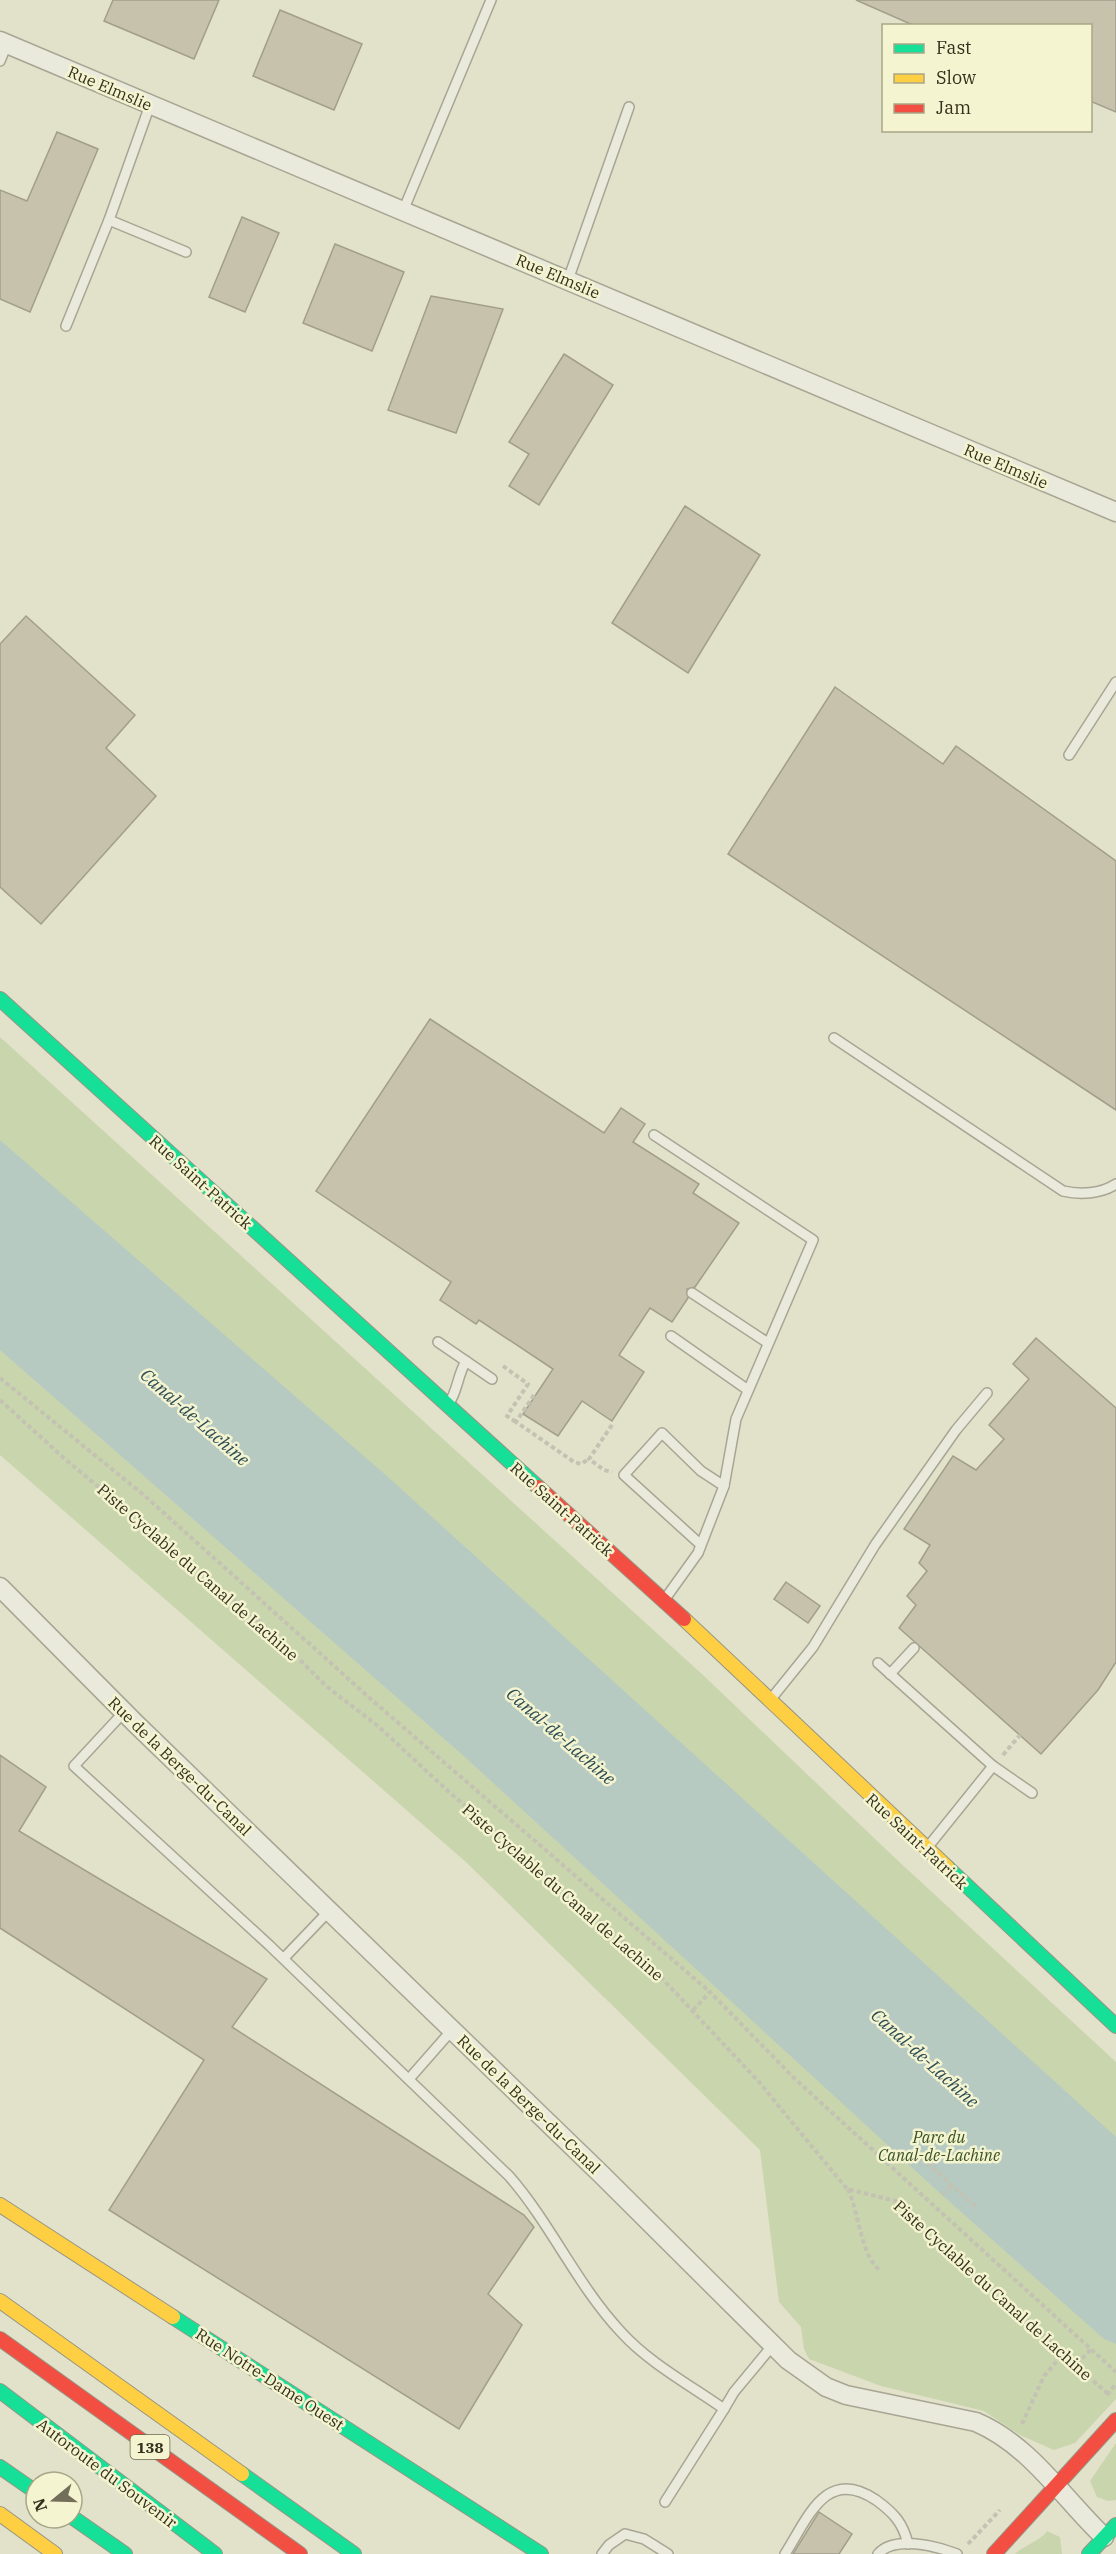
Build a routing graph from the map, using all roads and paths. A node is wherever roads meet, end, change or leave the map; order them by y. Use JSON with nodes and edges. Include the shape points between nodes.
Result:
{"nodes":[{"id":1,"x":491,"y":0,"type":"edge"},
{"id":2,"x":2,"y":49,"type":"edge"},
{"id":3,"x":150,"y":105,"type":"junction"},
{"id":4,"x":629,"y":107,"type":"dead end"},
{"id":5,"x":403,"y":211,"type":"junction"},
{"id":6,"x":110,"y":220,"type":"junction"},
{"id":7,"x":186,"y":252,"type":"dead end"},
{"id":8,"x":568,"y":280,"type":"junction"},
{"id":9,"x":66,"y":326,"type":"dead end"},
{"id":10,"x":1116,"y":513,"type":"edge"},
{"id":11,"x":1116,"y":682,"type":"edge"},
{"id":12,"x":1069,"y":755,"type":"dead end"},
{"id":13,"x":0,"y":999,"type":"edge"},
{"id":14,"x":834,"y":1038,"type":"dead end"},
{"id":15,"x":654,"y":1135,"type":"dead end"},
{"id":16,"x":1116,"y":1184,"type":"edge"},
{"id":17,"x":692,"y":1293,"type":"dead end"},
{"id":18,"x":671,"y":1336,"type":"dead end"},
{"id":19,"x":438,"y":1342,"type":"dead end"},
{"id":20,"x":768,"y":1343,"type":"junction"},
{"id":21,"x":495,"y":1360,"type":"dead end"},
{"id":22,"x":466,"y":1361,"type":"junction"},
{"id":23,"x":0,"y":1378,"type":"edge"},
{"id":24,"x":492,"y":1379,"type":"dead end"},
{"id":25,"x":748,"y":1390,"type":"junction"},
{"id":26,"x":987,"y":1392,"type":"dead end"},
{"id":27,"x":534,"y":1395,"type":"dead end"},
{"id":28,"x":0,"y":1400,"type":"edge"},
{"id":29,"x":448,"y":1405,"type":"junction"},
{"id":30,"x":516,"y":1422,"type":"junction"},
{"id":31,"x":612,"y":1425,"type":"dead end"},
{"id":32,"x":589,"y":1460,"type":"junction"},
{"id":33,"x":604,"y":1470,"type":"dead end"},
{"id":34,"x":724,"y":1486,"type":"junction"},
{"id":35,"x":701,"y":1545,"type":"junction"},
{"id":36,"x":0,"y":1587,"type":"edge"},
{"id":37,"x":663,"y":1601,"type":"junction"},
{"id":38,"x":914,"y":1648,"type":"dead end"},
{"id":39,"x":878,"y":1663,"type":"dead end"},
{"id":40,"x":890,"y":1674,"type":"junction"},
{"id":41,"x":770,"y":1701,"type":"junction"},
{"id":42,"x":124,"y":1712,"type":"junction"},
{"id":43,"x":1020,"y":1735,"type":"dead end"},
{"id":44,"x":993,"y":1766,"type":"junction"},
{"id":45,"x":1032,"y":1793,"type":"dead end"},
{"id":46,"x":926,"y":1850,"type":"junction"},
{"id":47,"x":329,"y":1911,"type":"junction"},
{"id":48,"x":284,"y":1958,"type":"junction"},
{"id":49,"x":710,"y":1992,"type":"junction"},
{"id":50,"x":693,"y":2010,"type":"junction"},
{"id":51,"x":1116,"y":2026,"type":"edge"},
{"id":52,"x":452,"y":2030,"type":"junction"},
{"id":53,"x":410,"y":2079,"type":"junction"},
{"id":54,"x":916,"y":2152,"type":"dead end"},
{"id":55,"x":952,"y":2186,"type":"junction"},
{"id":56,"x":848,"y":2189,"type":"junction"},
{"id":57,"x":942,"y":2195,"type":"dead end"},
{"id":58,"x":0,"y":2205,"type":"edge"},
{"id":59,"x":976,"y":2207,"type":"dead end"},
{"id":60,"x":881,"y":2271,"type":"dead end"},
{"id":61,"x":0,"y":2301,"type":"edge"},
{"id":62,"x":0,"y":2339,"type":"edge"},
{"id":63,"x":772,"y":2345,"type":"junction"},
{"id":64,"x":1092,"y":2348,"type":"junction"},
{"id":65,"x":1064,"y":2352,"type":"junction"},
{"id":66,"x":1077,"y":2364,"type":"junction"},
{"id":67,"x":1116,"y":2372,"type":"edge"},
{"id":68,"x":1116,"y":2384,"type":"edge"},
{"id":69,"x":0,"y":2391,"type":"edge"},
{"id":70,"x":724,"y":2409,"type":"junction"},
{"id":71,"x":1116,"y":2420,"type":"edge"},
{"id":72,"x":1022,"y":2424,"type":"dead end"},
{"id":73,"x":4,"y":2469,"type":"edge"},
{"id":74,"x":24,"y":2483,"type":"edge"},
{"id":75,"x":1056,"y":2487,"type":"junction"},
{"id":76,"x":665,"y":2502,"type":"dead end"},
{"id":77,"x":0,"y":2514,"type":"edge"},
{"id":78,"x":84,"y":2525,"type":"edge"},
{"id":79,"x":1110,"y":2535,"type":"edge"},
{"id":80,"x":909,"y":2544,"type":"junction"},
{"id":81,"x":55,"y":2554,"type":"edge"},
{"id":82,"x":125,"y":2554,"type":"edge"},
{"id":83,"x":215,"y":2554,"type":"edge"},
{"id":84,"x":300,"y":2554,"type":"edge"},
{"id":85,"x":354,"y":2554,"type":"edge"},
{"id":86,"x":541,"y":2554,"type":"edge"},
{"id":87,"x":602,"y":2554,"type":"edge"},
{"id":88,"x":668,"y":2554,"type":"edge"},
{"id":89,"x":785,"y":2554,"type":"edge"},
{"id":90,"x":878,"y":2554,"type":"edge"},
{"id":91,"x":957,"y":2554,"type":"edge"},
{"id":92,"x":994,"y":2554,"type":"edge"},
{"id":93,"x":1089,"y":2554,"type":"edge"}],
"edges":[{"from":1,"to":5,"type":"lane"},
{"from":2,"to":3,"type":"street","name":"Rue Elmslie"},
{"from":3,"to":5,"type":"street","name":"Rue Elmslie"},
{"from":3,"to":6,"type":"lane"},
{"from":4,"to":8,"type":"lane"},
{"from":5,"to":8,"type":"street","name":"Rue Elmslie"},
{"from":6,"to":7,"type":"lane"},
{"from":6,"to":9,"type":"lane"},
{"from":8,"to":10,"type":"street","name":"Rue Elmslie"},
{"from":11,"to":12,"type":"lane"},
{"from":13,"to":29,"type":"main road","name":"Rue Saint-Patrick"},
{"from":14,"to":16,"type":"lane","via":[[1063,1191],[1097,1192]]},
{"from":15,"to":20,"type":"lane","via":[[813,1239]]},
{"from":17,"to":20,"type":"lane"},
{"from":18,"to":25,"type":"lane"},
{"from":19,"to":22,"type":"lane"},
{"from":20,"to":25,"type":"lane"},
{"from":21,"to":30,"type":"path","via":[[528,1384],[507,1416]]},
{"from":22,"to":24,"type":"lane"},
{"from":22,"to":29,"type":"lane"},
{"from":23,"to":49,"type":"path","via":[[145,1496],[373,1701]]},
{"from":25,"to":34,"type":"lane","via":[[736,1419]]},
{"from":26,"to":41,"type":"lane","via":[[874,1545],[813,1647]]},
{"from":27,"to":30,"type":"path"},
{"from":28,"to":50,"type":"path","name":"Piste Cyclable du Canal de Lachine","via":[[65,1460],[271,1631],[326,1686],[378,1726],[474,1815],[618,1935]]},
{"from":29,"to":37,"type":"main road","name":"Rue Saint-Patrick"},
{"from":30,"to":32,"type":"path","via":[[574,1462]]},
{"from":31,"to":32,"type":"path"},
{"from":32,"to":33,"type":"path"},
{"from":34,"to":35,"type":"lane"},
{"from":34,"to":35,"type":"lane","via":[[700,1471],[662,1433],[624,1475]]},
{"from":35,"to":37,"type":"lane","via":[[694,1561]]},
{"from":36,"to":42,"type":"street","name":"Rue de la Berge-du-Canal"},
{"from":37,"to":41,"type":"main road","name":"Rue Saint-Patrick"},
{"from":38,"to":40,"type":"lane"},
{"from":39,"to":40,"type":"lane"},
{"from":40,"to":44,"type":"lane"},
{"from":41,"to":46,"type":"main road","name":"Rue Saint-Patrick"},
{"from":42,"to":47,"type":"street","name":"Rue de la Berge-du-Canal"},
{"from":42,"to":48,"type":"lane","via":[[74,1766]]},
{"from":43,"to":44,"type":"path"},
{"from":44,"to":45,"type":"lane"},
{"from":44,"to":46,"type":"lane"},
{"from":46,"to":51,"type":"main road","name":"Rue Saint-Patrick"},
{"from":47,"to":48,"type":"lane"},
{"from":47,"to":52,"type":"street","name":"Rue de la Berge-du-Canal"},
{"from":48,"to":53,"type":"lane"},
{"from":49,"to":50,"type":"path"},
{"from":49,"to":64,"type":"path","via":[[794,2078]]},
{"from":50,"to":56,"type":"path","name":"Piste Cyclable du Canal de Lachine"},
{"from":52,"to":53,"type":"lane"},
{"from":52,"to":63,"type":"street","name":"Rue de la Berge-du-Canal"},
{"from":53,"to":70,"type":"lane","via":[[525,2194],[622,2334]]},
{"from":54,"to":55,"type":"path"},
{"from":55,"to":57,"type":"path"},
{"from":55,"to":59,"type":"path"},
{"from":56,"to":60,"type":"path","via":[[860,2220],[868,2260]]},
{"from":56,"to":65,"type":"path","name":"Piste Cyclable du Canal de Lachine","via":[[896,2201]]},
{"from":58,"to":86,"type":"main road","name":"Rue Notre-Dame Ouest"},
{"from":61,"to":85,"type":"main road"},
{"from":62,"to":84,"type":"main road","number":"138"},
{"from":63,"to":70,"type":"lane"},
{"from":63,"to":75,"type":"street","name":"Rue de la Berge-du-Canal","via":[[809,2376],[835,2391],[991,2428],[1010,2439]]},
{"from":64,"to":66,"type":"path"},
{"from":64,"to":67,"type":"path"},
{"from":65,"to":66,"type":"path","name":"Piste Cyclable du Canal de Lachine"},
{"from":65,"to":72,"type":"path","via":[[1044,2376]]},
{"from":66,"to":68,"type":"path","name":"Piste Cyclable du Canal de Lachine","via":[[1108,2394]]},
{"from":69,"to":83,"type":"main road","name":"Autoroute du Souvenir"},
{"from":70,"to":76,"type":"lane"},
{"from":71,"to":75,"type":"main road"},
{"from":73,"to":74,"type":"main road"},
{"from":75,"to":79,"type":"street","name":"Rue de la Berge-du-Canal"},
{"from":75,"to":92,"type":"main road"},
{"from":77,"to":81,"type":"main road"},
{"from":78,"to":82,"type":"main road"},
{"from":79,"to":93,"type":"main road"},
{"from":80,"to":89,"type":"lane","via":[[902,2523],[886,2507],[856,2489],[841,2488],[824,2496]]},
{"from":80,"to":90,"type":"lane","via":[[891,2544]]},
{"from":80,"to":91,"type":"lane"},
{"from":87,"to":88,"type":"lane","via":[[625,2535],[644,2539]]}]}
